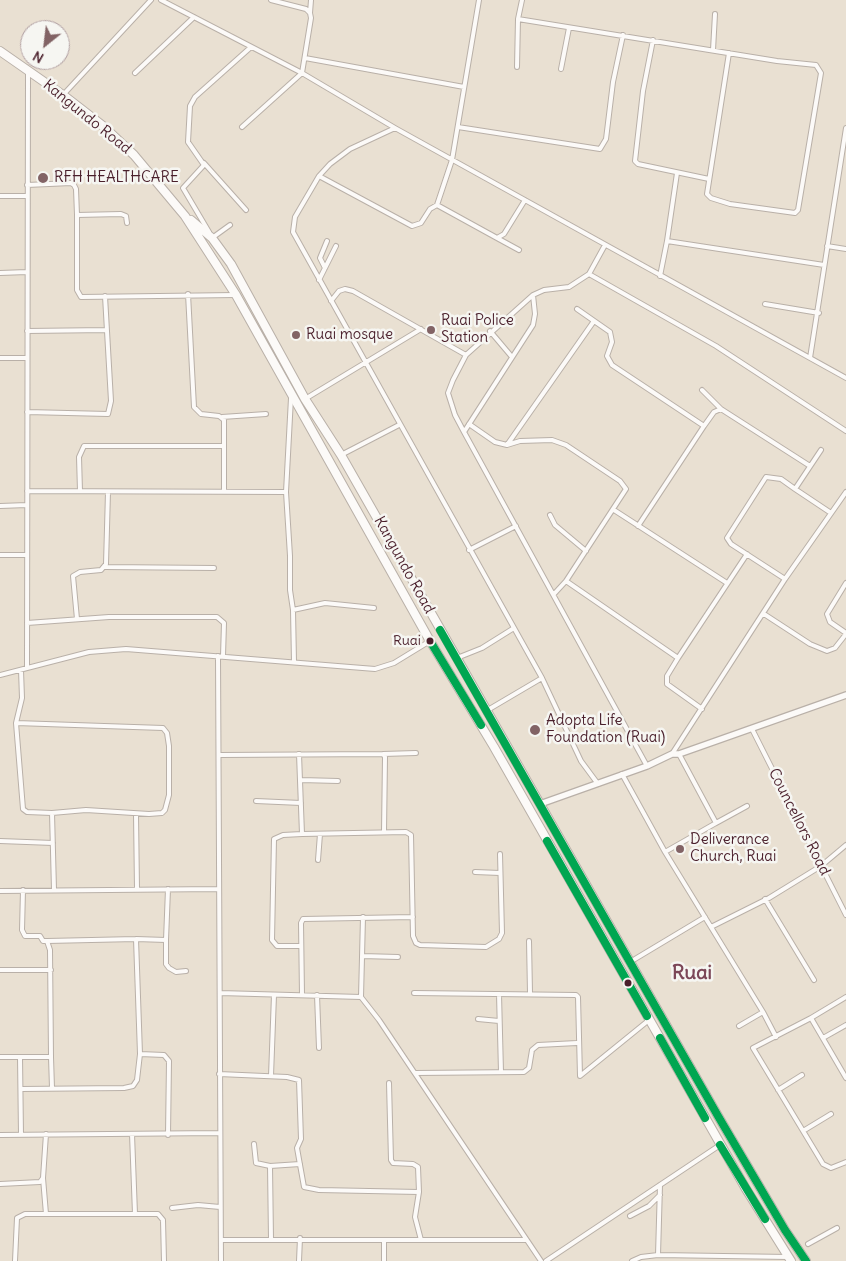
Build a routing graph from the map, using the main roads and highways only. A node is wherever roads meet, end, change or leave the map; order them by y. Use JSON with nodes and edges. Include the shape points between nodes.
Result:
{"nodes":[{"id":1,"x":0,"y":51,"type":"edge"},
{"id":2,"x":185,"y":216,"type":"junction"},
{"id":3,"x":231,"y":264,"type":"junction"},
{"id":4,"x":221,"y":272,"type":"junction"},
{"id":5,"x":456,"y":657,"type":"junction"},
{"id":6,"x":443,"y":662,"type":"junction"},
{"id":7,"x":790,"y":1259,"type":"edge"},
{"id":8,"x":806,"y":1261,"type":"edge"}],
"edges":[{"from":1,"to":2,"type":"highway","name":"Kangundo Road","via":[[63,95],[134,154]]},
{"from":2,"to":3,"type":"highway","name":"Kangundo Road","via":[[212,238]]},
{"from":2,"to":4,"type":"highway","name":"Kangundo Road"},
{"from":3,"to":4,"type":"highway","via":[[224,266]]},
{"from":3,"to":5,"type":"highway","name":"Kangundo Road","via":[[305,399],[341,455]]},
{"from":4,"to":6,"type":"highway","name":"Kangundo Road"},
{"from":5,"to":6,"type":"highway"},
{"from":5,"to":8,"type":"highway","name":"Kangundo Road","via":[[718,1116]]},
{"from":6,"to":7,"type":"highway","name":"Kangundo Road","via":[[720,1145]]}]}
